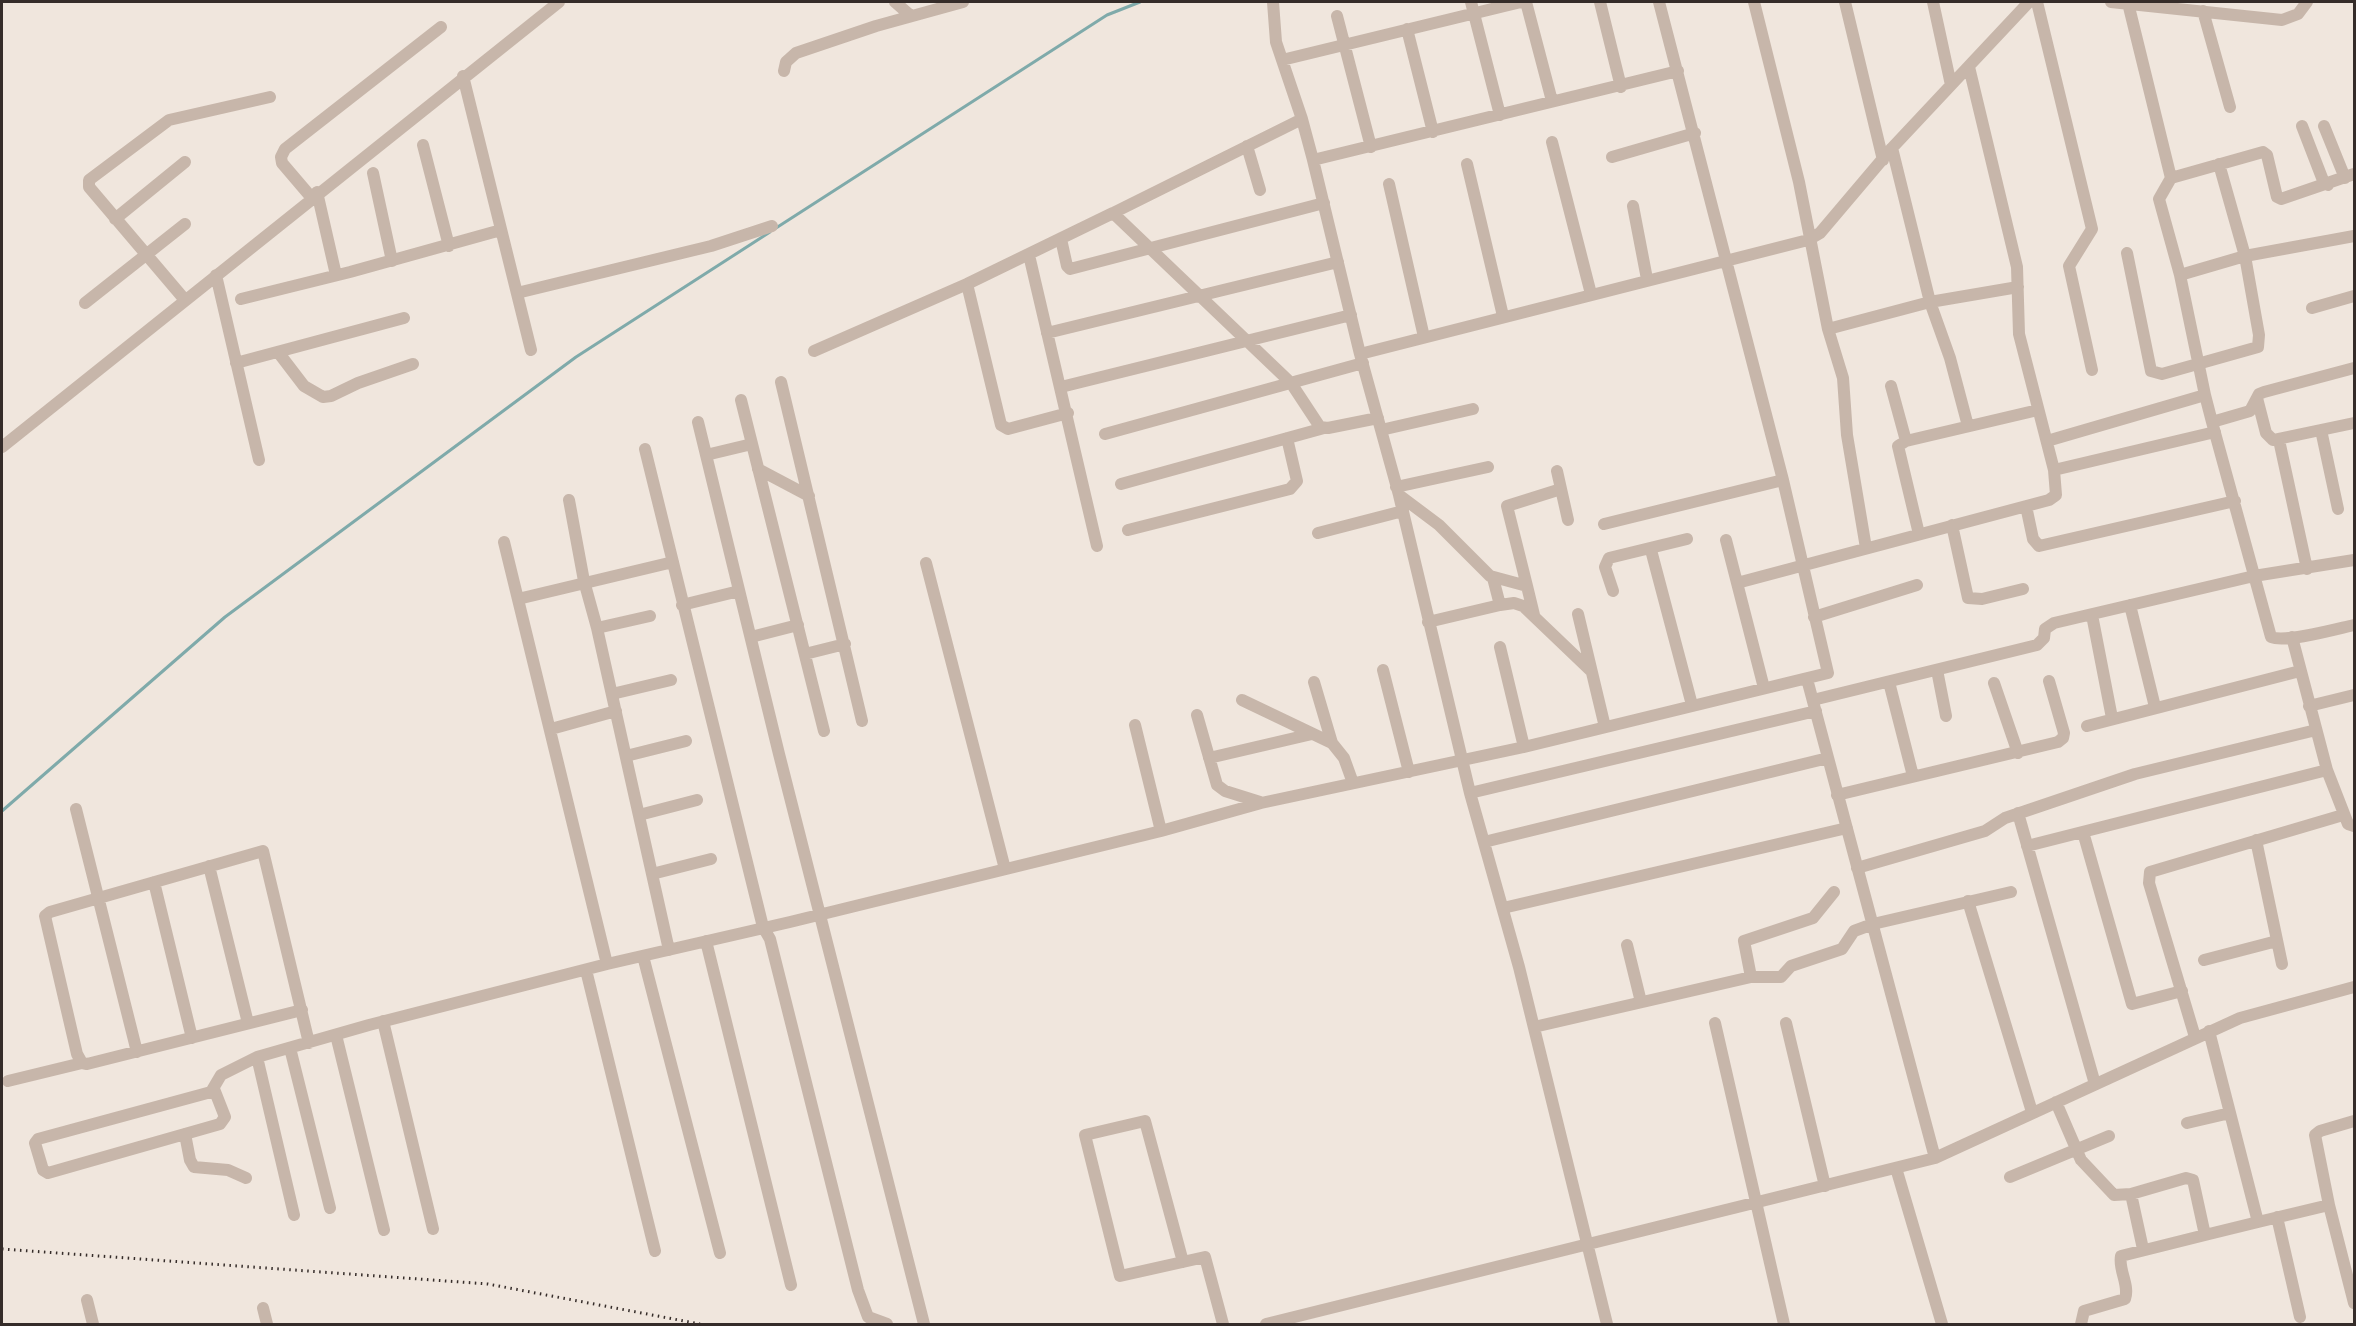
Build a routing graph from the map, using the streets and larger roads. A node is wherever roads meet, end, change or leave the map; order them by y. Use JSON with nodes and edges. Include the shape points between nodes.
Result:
{"nodes":[{"id":1,"x":559,"y":2,"type":"edge"},
{"id":2,"x":963,"y":2,"type":"edge"},
{"id":3,"x":1273,"y":2,"type":"edge"},
{"id":4,"x":1521,"y":2,"type":"edge"},
{"id":5,"x":1526,"y":2,"type":"edge"},
{"id":6,"x":1600,"y":2,"type":"edge"},
{"id":7,"x":1659,"y":2,"type":"edge"},
{"id":8,"x":1754,"y":2,"type":"edge"},
{"id":9,"x":1845,"y":2,"type":"edge"},
{"id":10,"x":1933,"y":2,"type":"edge"},
{"id":11,"x":2029,"y":2,"type":"edge"},
{"id":12,"x":2037,"y":2,"type":"edge"},
{"id":13,"x":2111,"y":2,"type":"edge"},
{"id":14,"x":2307,"y":2,"type":"edge"},
{"id":15,"x":2128,"y":3,"type":"edge"},
{"id":16,"x":902,"y":6,"type":"edge"},
{"id":17,"x":1472,"y":7,"type":"edge"},
{"id":18,"x":2203,"y":11,"type":"junction"},
{"id":19,"x":1337,"y":16,"type":"dead end"},
{"id":20,"x":441,"y":27,"type":"dead end"},
{"id":21,"x":1407,"y":29,"type":"junction"},
{"id":22,"x":1344,"y":45,"type":"junction"},
{"id":23,"x":1282,"y":60,"type":"junction"},
{"id":24,"x":1969,"y":67,"type":"junction"},
{"id":25,"x":784,"y":71,"type":"dead end"},
{"id":26,"x":1678,"y":71,"type":"junction"},
{"id":27,"x":463,"y":76,"type":"junction"},
{"id":28,"x":1952,"y":85,"type":"junction"},
{"id":29,"x":1621,"y":87,"type":"junction"},
{"id":30,"x":270,"y":97,"type":"dead end"},
{"id":31,"x":1552,"y":101,"type":"junction"},
{"id":32,"x":2230,"y":107,"type":"dead end"},
{"id":33,"x":1500,"y":115,"type":"junction"},
{"id":34,"x":1302,"y":119,"type":"junction"},
{"id":35,"x":2302,"y":126,"type":"dead end"},
{"id":36,"x":2324,"y":126,"type":"dead end"},
{"id":37,"x":1433,"y":132,"type":"junction"},
{"id":38,"x":1695,"y":133,"type":"junction"},
{"id":39,"x":1552,"y":142,"type":"dead end"},
{"id":40,"x":423,"y":145,"type":"dead end"},
{"id":41,"x":1248,"y":146,"type":"junction"},
{"id":42,"x":1371,"y":147,"type":"junction"},
{"id":43,"x":1892,"y":148,"type":"junction"},
{"id":44,"x":1612,"y":156,"type":"dead end"},
{"id":45,"x":1313,"y":160,"type":"junction"},
{"id":46,"x":1883,"y":160,"type":"junction"},
{"id":47,"x":185,"y":162,"type":"dead end"},
{"id":48,"x":1467,"y":164,"type":"dead end"},
{"id":49,"x":2219,"y":164,"type":"junction"},
{"id":50,"x":373,"y":173,"type":"dead end"},
{"id":51,"x":2350,"y":176,"type":"edge"},
{"id":52,"x":2171,"y":178,"type":"junction"},
{"id":53,"x":1389,"y":183,"type":"dead end"},
{"id":54,"x":2328,"y":185,"type":"junction"},
{"id":55,"x":1260,"y":190,"type":"dead end"},
{"id":56,"x":314,"y":195,"type":"junction"},
{"id":57,"x":1324,"y":203,"type":"junction"},
{"id":58,"x":1633,"y":206,"type":"dead end"},
{"id":59,"x":1113,"y":213,"type":"junction"},
{"id":60,"x":114,"y":219,"type":"junction"},
{"id":61,"x":185,"y":224,"type":"dead end"},
{"id":62,"x":772,"y":226,"type":"dead end"},
{"id":63,"x":501,"y":230,"type":"junction"},
{"id":64,"x":2355,"y":236,"type":"edge"},
{"id":65,"x":1061,"y":239,"type":"junction"},
{"id":66,"x":1808,"y":240,"type":"junction"},
{"id":67,"x":449,"y":246,"type":"junction"},
{"id":68,"x":1148,"y":248,"type":"junction"},
{"id":69,"x":2127,"y":253,"type":"dead end"},
{"id":70,"x":145,"y":254,"type":"junction"},
{"id":71,"x":1029,"y":255,"type":"junction"},
{"id":72,"x":2245,"y":256,"type":"junction"},
{"id":73,"x":1727,"y":259,"type":"junction"},
{"id":74,"x":392,"y":261,"type":"junction"},
{"id":75,"x":1338,"y":262,"type":"junction"},
{"id":76,"x":216,"y":275,"type":"junction"},
{"id":77,"x":336,"y":275,"type":"junction"},
{"id":78,"x":2180,"y":275,"type":"junction"},
{"id":79,"x":1647,"y":279,"type":"junction"},
{"id":80,"x":967,"y":284,"type":"junction"},
{"id":81,"x":2018,"y":287,"type":"junction"},
{"id":82,"x":517,"y":293,"type":"junction"},
{"id":83,"x":1591,"y":294,"type":"junction"},
{"id":84,"x":1199,"y":296,"type":"junction"},
{"id":85,"x":2355,"y":296,"type":"edge"},
{"id":86,"x":241,"y":299,"type":"dead end"},
{"id":87,"x":185,"y":300,"type":"junction"},
{"id":88,"x":1929,"y":302,"type":"junction"},
{"id":89,"x":85,"y":303,"type":"dead end"},
{"id":90,"x":2312,"y":308,"type":"dead end"},
{"id":91,"x":1351,"y":315,"type":"junction"},
{"id":92,"x":1503,"y":316,"type":"junction"},
{"id":93,"x":404,"y":318,"type":"dead end"},
{"id":94,"x":1828,"y":329,"type":"junction"},
{"id":95,"x":1047,"y":333,"type":"junction"},
{"id":96,"x":1424,"y":337,"type":"junction"},
{"id":97,"x":1246,"y":342,"type":"junction"},
{"id":98,"x":531,"y":350,"type":"dead end"},
{"id":99,"x":814,"y":351,"type":"dead end"},
{"id":100,"x":278,"y":352,"type":"junction"},
{"id":101,"x":1362,"y":358,"type":"junction"},
{"id":102,"x":236,"y":363,"type":"junction"},
{"id":103,"x":412,"y":364,"type":"dead end"},
{"id":104,"x":2199,"y":364,"type":"junction"},
{"id":105,"x":2355,"y":368,"type":"edge"},
{"id":106,"x":2092,"y":370,"type":"dead end"},
{"id":107,"x":781,"y":382,"type":"dead end"},
{"id":108,"x":1291,"y":383,"type":"junction"},
{"id":109,"x":1891,"y":386,"type":"dead end"},
{"id":110,"x":1061,"y":387,"type":"junction"},
{"id":111,"x":2205,"y":395,"type":"junction"},
{"id":112,"x":2257,"y":398,"type":"junction"},
{"id":113,"x":741,"y":400,"type":"dead end"},
{"id":114,"x":1473,"y":408,"type":"dead end"},
{"id":115,"x":2038,"y":410,"type":"junction"},
{"id":116,"x":1068,"y":413,"type":"junction"},
{"id":117,"x":698,"y":422,"type":"dead end"},
{"id":118,"x":2355,"y":423,"type":"edge"},
{"id":119,"x":1380,"y":424,"type":"junction"},
{"id":120,"x":1968,"y":426,"type":"junction"},
{"id":121,"x":2214,"y":427,"type":"junction"},
{"id":122,"x":1324,"y":428,"type":"junction"},
{"id":123,"x":2321,"y":430,"type":"junction"},
{"id":124,"x":1105,"y":434,"type":"dead end"},
{"id":125,"x":1287,"y":438,"type":"junction"},
{"id":126,"x":2279,"y":440,"type":"junction"},
{"id":127,"x":1906,"y":441,"type":"junction"},
{"id":128,"x":2047,"y":441,"type":"junction"},
{"id":129,"x":3,"y":443,"type":"edge"},
{"id":130,"x":752,"y":444,"type":"junction"},
{"id":131,"x":645,"y":449,"type":"dead end"},
{"id":132,"x":706,"y":455,"type":"junction"},
{"id":133,"x":259,"y":460,"type":"dead end"},
{"id":134,"x":1488,"y":467,"type":"dead end"},
{"id":135,"x":758,"y":469,"type":"junction"},
{"id":136,"x":2055,"y":470,"type":"junction"},
{"id":137,"x":1557,"y":471,"type":"dead end"},
{"id":138,"x":1783,"y":480,"type":"junction"},
{"id":139,"x":1120,"y":484,"type":"dead end"},
{"id":140,"x":1561,"y":489,"type":"junction"},
{"id":141,"x":1398,"y":491,"type":"junction"},
{"id":142,"x":809,"y":496,"type":"junction"},
{"id":143,"x":569,"y":500,"type":"dead end"},
{"id":144,"x":2235,"y":501,"type":"junction"},
{"id":145,"x":2026,"y":506,"type":"junction"},
{"id":146,"x":2338,"y":509,"type":"dead end"},
{"id":147,"x":1403,"y":511,"type":"junction"},
{"id":148,"x":1568,"y":520,"type":"dead end"},
{"id":149,"x":1604,"y":524,"type":"dead end"},
{"id":150,"x":1952,"y":525,"type":"junction"},
{"id":151,"x":1128,"y":530,"type":"dead end"},
{"id":152,"x":1318,"y":533,"type":"dead end"},
{"id":153,"x":1919,"y":534,"type":"junction"},
{"id":154,"x":1687,"y":539,"type":"dead end"},
{"id":155,"x":1726,"y":540,"type":"dead end"},
{"id":156,"x":504,"y":542,"type":"dead end"},
{"id":157,"x":1097,"y":546,"type":"dead end"},
{"id":158,"x":1866,"y":548,"type":"junction"},
{"id":159,"x":1651,"y":550,"type":"junction"},
{"id":160,"x":2355,"y":560,"type":"edge"},
{"id":161,"x":673,"y":562,"type":"junction"},
{"id":162,"x":926,"y":563,"type":"dead end"},
{"id":163,"x":1801,"y":566,"type":"junction"},
{"id":164,"x":2307,"y":568,"type":"junction"},
{"id":165,"x":2254,"y":576,"type":"junction"},
{"id":166,"x":1493,"y":578,"type":"junction"},
{"id":167,"x":584,"y":581,"type":"junction"},
{"id":168,"x":1737,"y":584,"type":"junction"},
{"id":169,"x":1917,"y":585,"type":"dead end"},
{"id":170,"x":1527,"y":586,"type":"junction"},
{"id":171,"x":2023,"y":589,"type":"dead end"},
{"id":172,"x":739,"y":591,"type":"junction"},
{"id":173,"x":1613,"y":591,"type":"dead end"},
{"id":174,"x":518,"y":598,"type":"junction"},
{"id":175,"x":682,"y":605,"type":"junction"},
{"id":176,"x":1500,"y":605,"type":"junction"},
{"id":177,"x":2130,"y":605,"type":"junction"},
{"id":178,"x":1578,"y":614,"type":"dead end"},
{"id":179,"x":1534,"y":615,"type":"junction"},
{"id":180,"x":2092,"y":615,"type":"junction"},
{"id":181,"x":650,"y":616,"type":"dead end"},
{"id":182,"x":1814,"y":617,"type":"junction"},
{"id":183,"x":1428,"y":622,"type":"junction"},
{"id":184,"x":2355,"y":625,"type":"edge"},
{"id":185,"x":798,"y":626,"type":"junction"},
{"id":186,"x":597,"y":628,"type":"junction"},
{"id":187,"x":751,"y":637,"type":"junction"},
{"id":188,"x":2292,"y":637,"type":"junction"},
{"id":189,"x":845,"y":644,"type":"junction"},
{"id":190,"x":1500,"y":647,"type":"dead end"},
{"id":191,"x":805,"y":654,"type":"junction"},
{"id":192,"x":1383,"y":670,"type":"dead end"},
{"id":193,"x":1937,"y":670,"type":"junction"},
{"id":194,"x":1591,"y":671,"type":"junction"},
{"id":195,"x":2300,"y":671,"type":"junction"},
{"id":196,"x":1807,"y":679,"type":"junction"},
{"id":197,"x":671,"y":680,"type":"dead end"},
{"id":198,"x":2049,"y":681,"type":"dead end"},
{"id":199,"x":1314,"y":682,"type":"dead end"},
{"id":200,"x":1889,"y":682,"type":"junction"},
{"id":201,"x":1994,"y":683,"type":"dead end"},
{"id":202,"x":1764,"y":688,"type":"junction"},
{"id":203,"x":612,"y":694,"type":"junction"},
{"id":204,"x":2355,"y":695,"type":"edge"},
{"id":205,"x":1242,"y":700,"type":"dead end"},
{"id":206,"x":1692,"y":705,"type":"junction"},
{"id":207,"x":1814,"y":705,"type":"junction"},
{"id":208,"x":2309,"y":706,"type":"junction"},
{"id":209,"x":2155,"y":707,"type":"junction"},
{"id":210,"x":616,"y":711,"type":"junction"},
{"id":211,"x":1197,"y":716,"type":"dead end"},
{"id":212,"x":1946,"y":716,"type":"dead end"},
{"id":213,"x":2112,"y":718,"type":"junction"},
{"id":214,"x":862,"y":721,"type":"dead end"},
{"id":215,"x":1135,"y":725,"type":"dead end"},
{"id":216,"x":2087,"y":726,"type":"dead end"},
{"id":217,"x":1605,"y":727,"type":"junction"},
{"id":218,"x":551,"y":729,"type":"junction"},
{"id":219,"x":2316,"y":730,"type":"junction"},
{"id":220,"x":824,"y":731,"type":"dead end"},
{"id":221,"x":1312,"y":734,"type":"junction"},
{"id":222,"x":686,"y":741,"type":"dead end"},
{"id":223,"x":1332,"y":743,"type":"junction"},
{"id":224,"x":1524,"y":747,"type":"junction"},
{"id":225,"x":2018,"y":753,"type":"junction"},
{"id":226,"x":626,"y":756,"type":"junction"},
{"id":227,"x":1209,"y":758,"type":"junction"},
{"id":228,"x":1828,"y":758,"type":"junction"},
{"id":229,"x":1462,"y":761,"type":"junction"},
{"id":230,"x":2327,"y":770,"type":"junction"},
{"id":231,"x":1408,"y":771,"type":"junction"},
{"id":232,"x":1913,"y":776,"type":"junction"},
{"id":233,"x":1353,"y":783,"type":"junction"},
{"id":234,"x":1470,"y":793,"type":"junction"},
{"id":235,"x":1837,"y":795,"type":"junction"},
{"id":236,"x":697,"y":800,"type":"dead end"},
{"id":237,"x":1261,"y":802,"type":"junction"},
{"id":238,"x":76,"y":809,"type":"dead end"},
{"id":239,"x":2018,"y":813,"type":"junction"},
{"id":240,"x":639,"y":815,"type":"junction"},
{"id":241,"x":2343,"y":815,"type":"junction"},
{"id":242,"x":2355,"y":826,"type":"edge"},
{"id":243,"x":1846,"y":828,"type":"junction"},
{"id":244,"x":1161,"y":831,"type":"junction"},
{"id":245,"x":2083,"y":832,"type":"junction"},
{"id":246,"x":2256,"y":840,"type":"junction"},
{"id":247,"x":1484,"y":842,"type":"junction"},
{"id":248,"x":2027,"y":846,"type":"junction"},
{"id":249,"x":711,"y":859,"type":"dead end"},
{"id":250,"x":209,"y":866,"type":"junction"},
{"id":251,"x":1857,"y":868,"type":"junction"},
{"id":252,"x":1005,"y":869,"type":"junction"},
{"id":253,"x":652,"y":874,"type":"junction"},
{"id":254,"x":154,"y":882,"type":"junction"},
{"id":255,"x":1834,"y":892,"type":"dead end"},
{"id":256,"x":2011,"y":892,"type":"dead end"},
{"id":257,"x":100,"y":898,"type":"junction"},
{"id":258,"x":1968,"y":901,"type":"junction"},
{"id":259,"x":1503,"y":908,"type":"junction"},
{"id":260,"x":819,"y":914,"type":"junction"},
{"id":261,"x":1873,"y":924,"type":"junction"},
{"id":262,"x":764,"y":927,"type":"junction"},
{"id":263,"x":706,"y":941,"type":"junction"},
{"id":264,"x":2277,"y":941,"type":"junction"},
{"id":265,"x":1627,"y":945,"type":"dead end"},
{"id":266,"x":669,"y":950,"type":"junction"},
{"id":267,"x":643,"y":956,"type":"junction"},
{"id":268,"x":2204,"y":960,"type":"dead end"},
{"id":269,"x":607,"y":964,"type":"junction"},
{"id":270,"x":2282,"y":964,"type":"dead end"},
{"id":271,"x":586,"y":970,"type":"junction"},
{"id":272,"x":1750,"y":977,"type":"junction"},
{"id":273,"x":2355,"y":987,"type":"edge"},
{"id":274,"x":2182,"y":991,"type":"junction"},
{"id":275,"x":1641,"y":1002,"type":"junction"},
{"id":276,"x":302,"y":1010,"type":"junction"},
{"id":277,"x":383,"y":1021,"type":"junction"},
{"id":278,"x":249,"y":1023,"type":"junction"},
{"id":279,"x":1715,"y":1023,"type":"dead end"},
{"id":280,"x":1786,"y":1023,"type":"dead end"},
{"id":281,"x":1534,"y":1027,"type":"junction"},
{"id":282,"x":2209,"y":1031,"type":"junction"},
{"id":283,"x":336,"y":1035,"type":"junction"},
{"id":284,"x":2195,"y":1037,"type":"junction"},
{"id":285,"x":192,"y":1038,"type":"junction"},
{"id":286,"x":309,"y":1043,"type":"junction"},
{"id":287,"x":290,"y":1048,"type":"junction"},
{"id":288,"x":137,"y":1052,"type":"junction"},
{"id":289,"x":257,"y":1057,"type":"junction"},
{"id":290,"x":82,"y":1062,"type":"junction"},
{"id":291,"x":8,"y":1081,"type":"dead end"},
{"id":292,"x":2095,"y":1084,"type":"junction"},
{"id":293,"x":214,"y":1089,"type":"junction"},
{"id":294,"x":2056,"y":1102,"type":"junction"},
{"id":295,"x":2032,"y":1112,"type":"junction"},
{"id":296,"x":2230,"y":1113,"type":"junction"},
{"id":297,"x":2355,"y":1121,"type":"edge"},
{"id":298,"x":2187,"y":1123,"type":"dead end"},
{"id":299,"x":185,"y":1134,"type":"junction"},
{"id":300,"x":2109,"y":1136,"type":"dead end"},
{"id":301,"x":2074,"y":1150,"type":"junction"},
{"id":302,"x":1935,"y":1158,"type":"junction"},
{"id":303,"x":1896,"y":1168,"type":"junction"},
{"id":304,"x":2010,"y":1177,"type":"dead end"},
{"id":305,"x":246,"y":1178,"type":"dead end"},
{"id":306,"x":1826,"y":1186,"type":"junction"},
{"id":307,"x":2131,"y":1194,"type":"junction"},
{"id":308,"x":1755,"y":1204,"type":"junction"},
{"id":309,"x":2329,"y":1205,"type":"junction"},
{"id":310,"x":330,"y":1208,"type":"dead end"},
{"id":311,"x":294,"y":1215,"type":"dead end"},
{"id":312,"x":2277,"y":1217,"type":"junction"},
{"id":313,"x":2258,"y":1222,"type":"junction"},
{"id":314,"x":433,"y":1229,"type":"dead end"},
{"id":315,"x":384,"y":1230,"type":"dead end"},
{"id":316,"x":2205,"y":1235,"type":"junction"},
{"id":317,"x":1588,"y":1245,"type":"junction"},
{"id":318,"x":2143,"y":1249,"type":"junction"},
{"id":319,"x":655,"y":1251,"type":"dead end"},
{"id":320,"x":720,"y":1253,"type":"dead end"},
{"id":321,"x":1184,"y":1262,"type":"junction"},
{"id":322,"x":791,"y":1285,"type":"dead end"},
{"id":323,"x":87,"y":1300,"type":"dead end"},
{"id":324,"x":2354,"y":1303,"type":"edge"},
{"id":325,"x":263,"y":1308,"type":"dead end"},
{"id":326,"x":2300,"y":1317,"type":"dead end"},
{"id":327,"x":93,"y":1324,"type":"edge"},
{"id":328,"x":267,"y":1324,"type":"edge"},
{"id":329,"x":887,"y":1324,"type":"edge"},
{"id":330,"x":924,"y":1324,"type":"edge"},
{"id":331,"x":1222,"y":1324,"type":"edge"},
{"id":332,"x":1266,"y":1324,"type":"edge"},
{"id":333,"x":1607,"y":1324,"type":"edge"},
{"id":334,"x":1784,"y":1324,"type":"edge"},
{"id":335,"x":1942,"y":1324,"type":"edge"},
{"id":336,"x":2077,"y":1324,"type":"edge"}],
"edges":[{"from":1,"to":27,"type":"street"},
{"from":2,"to":16,"type":"street"},
{"from":3,"to":23,"type":"street","via":[[1274,31]]},
{"from":4,"to":17,"type":"street"},
{"from":5,"to":31,"type":"street"},
{"from":6,"to":29,"type":"street"},
{"from":7,"to":26,"type":"street"},
{"from":8,"to":66,"type":"street","via":[[1799,182]]},
{"from":9,"to":46,"type":"street"},
{"from":10,"to":28,"type":"street"},
{"from":11,"to":24,"type":"street"},
{"from":12,"to":106,"type":"street","via":[[2092,229],[2069,266]]},
{"from":13,"to":15,"type":"street"},
{"from":14,"to":18,"type":"street","via":[[2298,14],[2282,20]]},
{"from":15,"to":18,"type":"street"},
{"from":15,"to":52,"type":"street"},
{"from":16,"to":25,"type":"street","via":[[796,53],[786,62]]},
{"from":17,"to":21,"type":"street"},
{"from":17,"to":33,"type":"street"},
{"from":18,"to":32,"type":"street"},
{"from":19,"to":22,"type":"street"},
{"from":20,"to":56,"type":"street","via":[[285,148],[282,163]]},
{"from":21,"to":22,"type":"street"},
{"from":21,"to":37,"type":"street"},
{"from":22,"to":23,"type":"street"},
{"from":22,"to":42,"type":"street"},
{"from":23,"to":34,"type":"street"},
{"from":24,"to":28,"type":"street"},
{"from":24,"to":81,"type":"street","via":[[2017,267]]},
{"from":26,"to":29,"type":"street"},
{"from":26,"to":38,"type":"street"},
{"from":27,"to":56,"type":"street"},
{"from":27,"to":63,"type":"street"},
{"from":28,"to":43,"type":"street"},
{"from":29,"to":31,"type":"street"},
{"from":30,"to":60,"type":"street","via":[[174,118],[91,176],[89,187]]},
{"from":31,"to":33,"type":"street"},
{"from":33,"to":37,"type":"street"},
{"from":34,"to":41,"type":"street"},
{"from":34,"to":45,"type":"street"},
{"from":35,"to":54,"type":"street"},
{"from":36,"to":51,"type":"street"},
{"from":37,"to":42,"type":"street"},
{"from":38,"to":44,"type":"street"},
{"from":38,"to":73,"type":"street"},
{"from":39,"to":83,"type":"street"},
{"from":40,"to":67,"type":"street"},
{"from":41,"to":55,"type":"street"},
{"from":41,"to":59,"type":"street"},
{"from":42,"to":45,"type":"street"},
{"from":43,"to":46,"type":"street"},
{"from":43,"to":88,"type":"street"},
{"from":45,"to":57,"type":"street"},
{"from":46,"to":66,"type":"street","via":[[1820,233]]},
{"from":47,"to":60,"type":"street"},
{"from":48,"to":92,"type":"street"},
{"from":49,"to":52,"type":"street"},
{"from":49,"to":54,"type":"street","via":[[2266,153],[2279,199]]},
{"from":49,"to":72,"type":"street"},
{"from":50,"to":74,"type":"street"},
{"from":51,"to":54,"type":"street"},
{"from":52,"to":78,"type":"street","via":[[2159,199]]},
{"from":53,"to":96,"type":"street"},
{"from":56,"to":76,"type":"street"},
{"from":56,"to":77,"type":"street"},
{"from":57,"to":68,"type":"street"},
{"from":57,"to":75,"type":"street"},
{"from":58,"to":79,"type":"street"},
{"from":59,"to":65,"type":"street"},
{"from":59,"to":68,"type":"street"},
{"from":60,"to":70,"type":"street"},
{"from":61,"to":70,"type":"street"},
{"from":62,"to":82,"type":"street","via":[[711,246]]},
{"from":63,"to":67,"type":"street"},
{"from":63,"to":82,"type":"street"},
{"from":64,"to":72,"type":"street"},
{"from":65,"to":68,"type":"street","via":[[1070,269]]},
{"from":65,"to":71,"type":"street"},
{"from":66,"to":73,"type":"street"},
{"from":66,"to":94,"type":"street"},
{"from":67,"to":74,"type":"street"},
{"from":68,"to":84,"type":"street"},
{"from":69,"to":104,"type":"street","via":[[2151,371],[2162,374]]},
{"from":70,"to":87,"type":"street"},
{"from":70,"to":89,"type":"street"},
{"from":71,"to":80,"type":"street"},
{"from":71,"to":95,"type":"street"},
{"from":72,"to":78,"type":"street"},
{"from":72,"to":104,"type":"street","via":[[2258,347]]},
{"from":73,"to":79,"type":"street"},
{"from":73,"to":138,"type":"street"},
{"from":74,"to":77,"type":"street"},
{"from":75,"to":84,"type":"street"},
{"from":75,"to":91,"type":"street"},
{"from":76,"to":87,"type":"street"},
{"from":76,"to":102,"type":"street"},
{"from":77,"to":86,"type":"street"},
{"from":78,"to":104,"type":"street"},
{"from":79,"to":83,"type":"street"},
{"from":80,"to":99,"type":"street"},
{"from":80,"to":116,"type":"street","via":[[1001,425],[1008,429]]},
{"from":81,"to":88,"type":"street"},
{"from":81,"to":115,"type":"street","via":[[2019,334]]},
{"from":82,"to":98,"type":"street"},
{"from":83,"to":92,"type":"street"},
{"from":84,"to":95,"type":"street"},
{"from":84,"to":97,"type":"street"},
{"from":85,"to":90,"type":"street"},
{"from":87,"to":129,"type":"street"},
{"from":88,"to":94,"type":"street"},
{"from":88,"to":120,"type":"street","via":[[1950,358]]},
{"from":91,"to":97,"type":"street"},
{"from":91,"to":101,"type":"street"},
{"from":92,"to":96,"type":"street"},
{"from":93,"to":100,"type":"street"},
{"from":94,"to":158,"type":"street","via":[[1843,378],[1847,435]]},
{"from":95,"to":110,"type":"street"},
{"from":96,"to":101,"type":"street"},
{"from":97,"to":108,"type":"street"},
{"from":97,"to":110,"type":"street"},
{"from":100,"to":102,"type":"street"},
{"from":100,"to":103,"type":"street","via":[[304,386],[323,397]]},
{"from":101,"to":108,"type":"street"},
{"from":101,"to":119,"type":"street"},
{"from":102,"to":133,"type":"street"},
{"from":104,"to":111,"type":"street"},
{"from":105,"to":112,"type":"street","via":[[2264,392]]},
{"from":107,"to":142,"type":"street"},
{"from":108,"to":122,"type":"street","via":[[1317,424]]},
{"from":108,"to":124,"type":"street"},
{"from":109,"to":127,"type":"street"},
{"from":110,"to":116,"type":"street"},
{"from":111,"to":121,"type":"street"},
{"from":111,"to":128,"type":"street"},
{"from":112,"to":121,"type":"street","via":[[2250,411]]},
{"from":112,"to":126,"type":"street","via":[[2266,434]]},
{"from":113,"to":130,"type":"street"},
{"from":114,"to":119,"type":"street"},
{"from":115,"to":120,"type":"street"},
{"from":115,"to":128,"type":"street"},
{"from":116,"to":157,"type":"street"},
{"from":117,"to":132,"type":"street"},
{"from":118,"to":123,"type":"street"},
{"from":119,"to":122,"type":"street"},
{"from":119,"to":141,"type":"street"},
{"from":120,"to":127,"type":"street"},
{"from":121,"to":136,"type":"street"},
{"from":121,"to":144,"type":"street"},
{"from":122,"to":125,"type":"street"},
{"from":123,"to":126,"type":"street"},
{"from":123,"to":146,"type":"street"},
{"from":125,"to":139,"type":"street"},
{"from":125,"to":151,"type":"street","via":[[1297,481],[1290,489]]},
{"from":126,"to":164,"type":"street"},
{"from":127,"to":153,"type":"street","via":[[1898,446],[1898,451]]},
{"from":128,"to":136,"type":"street"},
{"from":130,"to":132,"type":"street"},
{"from":130,"to":135,"type":"street"},
{"from":131,"to":161,"type":"street"},
{"from":132,"to":172,"type":"street"},
{"from":134,"to":141,"type":"street"},
{"from":135,"to":142,"type":"street"},
{"from":135,"to":185,"type":"street"},
{"from":136,"to":145,"type":"street","via":[[2056,495]]},
{"from":137,"to":140,"type":"street"},
{"from":138,"to":149,"type":"street"},
{"from":138,"to":163,"type":"street"},
{"from":140,"to":148,"type":"street"},
{"from":140,"to":170,"type":"street","via":[[1507,506]]},
{"from":141,"to":147,"type":"street"},
{"from":141,"to":166,"type":"street"},
{"from":142,"to":189,"type":"street"},
{"from":143,"to":167,"type":"street"},
{"from":144,"to":145,"type":"street","via":[[2039,546],[2033,539]]},
{"from":144,"to":165,"type":"street"},
{"from":145,"to":150,"type":"street"},
{"from":147,"to":152,"type":"street"},
{"from":147,"to":183,"type":"street"},
{"from":150,"to":153,"type":"street"},
{"from":150,"to":171,"type":"street","via":[[1968,598],[1982,599]]},
{"from":153,"to":158,"type":"street"},
{"from":154,"to":159,"type":"street"},
{"from":155,"to":168,"type":"street"},
{"from":156,"to":174,"type":"street"},
{"from":158,"to":163,"type":"street"},
{"from":159,"to":173,"type":"street","via":[[1606,562]]},
{"from":159,"to":206,"type":"street"},
{"from":160,"to":164,"type":"street"},
{"from":161,"to":167,"type":"street"},
{"from":161,"to":175,"type":"street"},
{"from":162,"to":252,"type":"street"},
{"from":163,"to":168,"type":"street"},
{"from":163,"to":182,"type":"street"},
{"from":164,"to":165,"type":"street"},
{"from":165,"to":177,"type":"street"},
{"from":165,"to":188,"type":"street","via":[[2271,637]]},
{"from":166,"to":170,"type":"street"},
{"from":166,"to":176,"type":"street"},
{"from":167,"to":174,"type":"street"},
{"from":167,"to":186,"type":"street"},
{"from":168,"to":202,"type":"street"},
{"from":169,"to":182,"type":"street"},
{"from":170,"to":179,"type":"street"},
{"from":172,"to":175,"type":"street"},
{"from":172,"to":187,"type":"street"},
{"from":174,"to":218,"type":"street"},
{"from":175,"to":262,"type":"street"},
{"from":176,"to":179,"type":"street","via":[[1518,604]]},
{"from":176,"to":183,"type":"street"},
{"from":177,"to":180,"type":"street"},
{"from":177,"to":209,"type":"street"},
{"from":178,"to":194,"type":"street"},
{"from":179,"to":194,"type":"street"},
{"from":180,"to":193,"type":"street","via":[[2049,625],[2037,645]]},
{"from":180,"to":213,"type":"street"},
{"from":181,"to":186,"type":"street"},
{"from":182,"to":196,"type":"street","via":[[1828,673]]},
{"from":183,"to":229,"type":"street"},
{"from":184,"to":188,"type":"street"},
{"from":185,"to":187,"type":"street"},
{"from":185,"to":191,"type":"street"},
{"from":186,"to":203,"type":"street"},
{"from":187,"to":260,"type":"street"},
{"from":188,"to":195,"type":"street"},
{"from":189,"to":191,"type":"street"},
{"from":189,"to":214,"type":"street"},
{"from":190,"to":224,"type":"street"},
{"from":191,"to":220,"type":"street"},
{"from":192,"to":231,"type":"street"},
{"from":193,"to":200,"type":"street"},
{"from":193,"to":212,"type":"street"},
{"from":194,"to":217,"type":"street"},
{"from":195,"to":208,"type":"street"},
{"from":195,"to":209,"type":"street"},
{"from":196,"to":202,"type":"street"},
{"from":196,"to":207,"type":"street"},
{"from":197,"to":203,"type":"street"},
{"from":198,"to":225,"type":"street","via":[[2063,738]]},
{"from":199,"to":223,"type":"street"},
{"from":200,"to":207,"type":"street"},
{"from":200,"to":232,"type":"street"},
{"from":201,"to":225,"type":"street"},
{"from":202,"to":206,"type":"street"},
{"from":203,"to":210,"type":"street"},
{"from":204,"to":208,"type":"street"},
{"from":205,"to":221,"type":"street"},
{"from":206,"to":217,"type":"street"},
{"from":207,"to":228,"type":"street"},
{"from":207,"to":234,"type":"street"},
{"from":208,"to":219,"type":"street"},
{"from":209,"to":213,"type":"street"},
{"from":210,"to":218,"type":"street"},
{"from":210,"to":226,"type":"street"},
{"from":211,"to":227,"type":"street"},
{"from":213,"to":216,"type":"street"},
{"from":215,"to":244,"type":"street"},
{"from":217,"to":224,"type":"street"},
{"from":218,"to":269,"type":"street"},
{"from":219,"to":230,"type":"street"},
{"from":219,"to":239,"type":"street","via":[[2134,774]]},
{"from":221,"to":223,"type":"street"},
{"from":221,"to":227,"type":"street"},
{"from":222,"to":226,"type":"street"},
{"from":223,"to":233,"type":"street","via":[[1344,758]]},
{"from":224,"to":229,"type":"street"},
{"from":225,"to":232,"type":"street"},
{"from":226,"to":240,"type":"street"},
{"from":227,"to":237,"type":"street","via":[[1217,785]]},
{"from":228,"to":235,"type":"street"},
{"from":228,"to":247,"type":"street"},
{"from":229,"to":231,"type":"street"},
{"from":229,"to":234,"type":"street"},
{"from":230,"to":241,"type":"street"},
{"from":230,"to":245,"type":"street"},
{"from":231,"to":233,"type":"street"},
{"from":232,"to":235,"type":"street"},
{"from":233,"to":237,"type":"street"},
{"from":234,"to":247,"type":"street"},
{"from":235,"to":243,"type":"street"},
{"from":236,"to":240,"type":"street"},
{"from":237,"to":244,"type":"street"},
{"from":238,"to":257,"type":"street"},
{"from":239,"to":248,"type":"street"},
{"from":239,"to":251,"type":"street","via":[[1985,831]]},
{"from":240,"to":253,"type":"street"},
{"from":241,"to":242,"type":"street","via":[[2348,824]]},
{"from":241,"to":246,"type":"street"},
{"from":243,"to":251,"type":"street"},
{"from":243,"to":259,"type":"street"},
{"from":244,"to":252,"type":"street"},
{"from":245,"to":248,"type":"street"},
{"from":245,"to":274,"type":"street","via":[[2133,1004]]},
{"from":246,"to":264,"type":"street"},
{"from":246,"to":274,"type":"street","via":[[2150,872],[2149,883]]},
{"from":247,"to":259,"type":"street"},
{"from":248,"to":292,"type":"street"},
{"from":249,"to":253,"type":"street"},
{"from":250,"to":254,"type":"street"},
{"from":250,"to":276,"type":"street","via":[[263,850]]},
{"from":250,"to":278,"type":"street"},
{"from":251,"to":261,"type":"street"},
{"from":252,"to":260,"type":"street"},
{"from":253,"to":266,"type":"street"},
{"from":254,"to":257,"type":"street"},
{"from":254,"to":285,"type":"street"},
{"from":255,"to":272,"type":"street","via":[[1813,918],[1744,940]]},
{"from":256,"to":258,"type":"street"},
{"from":257,"to":288,"type":"street"},
{"from":257,"to":290,"type":"street","via":[[45,916]]},
{"from":258,"to":261,"type":"street"},
{"from":258,"to":295,"type":"street"},
{"from":259,"to":281,"type":"street"},
{"from":260,"to":262,"type":"street"},
{"from":260,"to":330,"type":"street"},
{"from":261,"to":272,"type":"street","via":[[1854,930],[1842,949],[1791,966],[1781,977]]},
{"from":261,"to":302,"type":"street"},
{"from":262,"to":263,"type":"street"},
{"from":262,"to":329,"type":"street","via":[[864,1309],[868,1317]]},
{"from":263,"to":266,"type":"street"},
{"from":263,"to":322,"type":"street"},
{"from":264,"to":268,"type":"street"},
{"from":264,"to":270,"type":"street"},
{"from":265,"to":275,"type":"street"},
{"from":266,"to":267,"type":"street"},
{"from":267,"to":269,"type":"street"},
{"from":267,"to":320,"type":"street"},
{"from":269,"to":271,"type":"street"},
{"from":271,"to":277,"type":"street"},
{"from":271,"to":319,"type":"street"},
{"from":272,"to":275,"type":"street"},
{"from":273,"to":282,"type":"street","via":[[2270,1007]]},
{"from":274,"to":284,"type":"street"},
{"from":275,"to":281,"type":"street"},
{"from":276,"to":278,"type":"street"},
{"from":276,"to":286,"type":"street"},
{"from":277,"to":283,"type":"street"},
{"from":277,"to":314,"type":"street"},
{"from":278,"to":285,"type":"street"},
{"from":279,"to":308,"type":"street"},
{"from":280,"to":306,"type":"street"},
{"from":281,"to":317,"type":"street"},
{"from":282,"to":284,"type":"street"},
{"from":282,"to":296,"type":"street"},
{"from":283,"to":286,"type":"street"},
{"from":283,"to":315,"type":"street"},
{"from":284,"to":292,"type":"street"},
{"from":285,"to":288,"type":"street"},
{"from":286,"to":287,"type":"street"},
{"from":287,"to":289,"type":"street"},
{"from":287,"to":310,"type":"street"},
{"from":288,"to":290,"type":"street"},
{"from":289,"to":293,"type":"street","via":[[221,1075]]},
{"from":289,"to":311,"type":"street"},
{"from":290,"to":291,"type":"street"},
{"from":292,"to":294,"type":"street"},
{"from":293,"to":299,"type":"street","via":[[224,1122]]},
{"from":293,"to":299,"type":"street","via":[[35,1143],[43,1170],[48,1173]]},
{"from":294,"to":295,"type":"street"},
{"from":294,"to":301,"type":"street"},
{"from":295,"to":302,"type":"street"},
{"from":296,"to":298,"type":"street"},
{"from":296,"to":313,"type":"street"},
{"from":297,"to":309,"type":"street","via":[[2315,1135]]},
{"from":299,"to":305,"type":"street","via":[[194,1167],[228,1170]]},
{"from":300,"to":301,"type":"street"},
{"from":301,"to":304,"type":"street"},
{"from":301,"to":307,"type":"street","via":[[2108,1191],[2114,1195]]},
{"from":302,"to":303,"type":"street"},
{"from":303,"to":306,"type":"street"},
{"from":303,"to":335,"type":"street"},
{"from":306,"to":308,"type":"street"},
{"from":307,"to":316,"type":"street","via":[[2190,1179],[2194,1182]]},
{"from":307,"to":318,"type":"street"},
{"from":308,"to":317,"type":"street"},
{"from":308,"to":334,"type":"street"},
{"from":309,"to":312,"type":"street"},
{"from":309,"to":324,"type":"street"},
{"from":312,"to":313,"type":"street"},
{"from":312,"to":326,"type":"street"},
{"from":313,"to":316,"type":"street"},
{"from":316,"to":318,"type":"street"},
{"from":317,"to":332,"type":"street"},
{"from":317,"to":333,"type":"street"},
{"from":318,"to":336,"type":"street","via":[[2121,1256],[2125,1299],[2084,1311]]},
{"from":321,"to":321,"type":"street","via":[[1120,1276],[1085,1135],[1146,1121]]},
{"from":321,"to":331,"type":"street","via":[[1205,1257]]},
{"from":323,"to":327,"type":"street"},
{"from":325,"to":328,"type":"street"}]}
